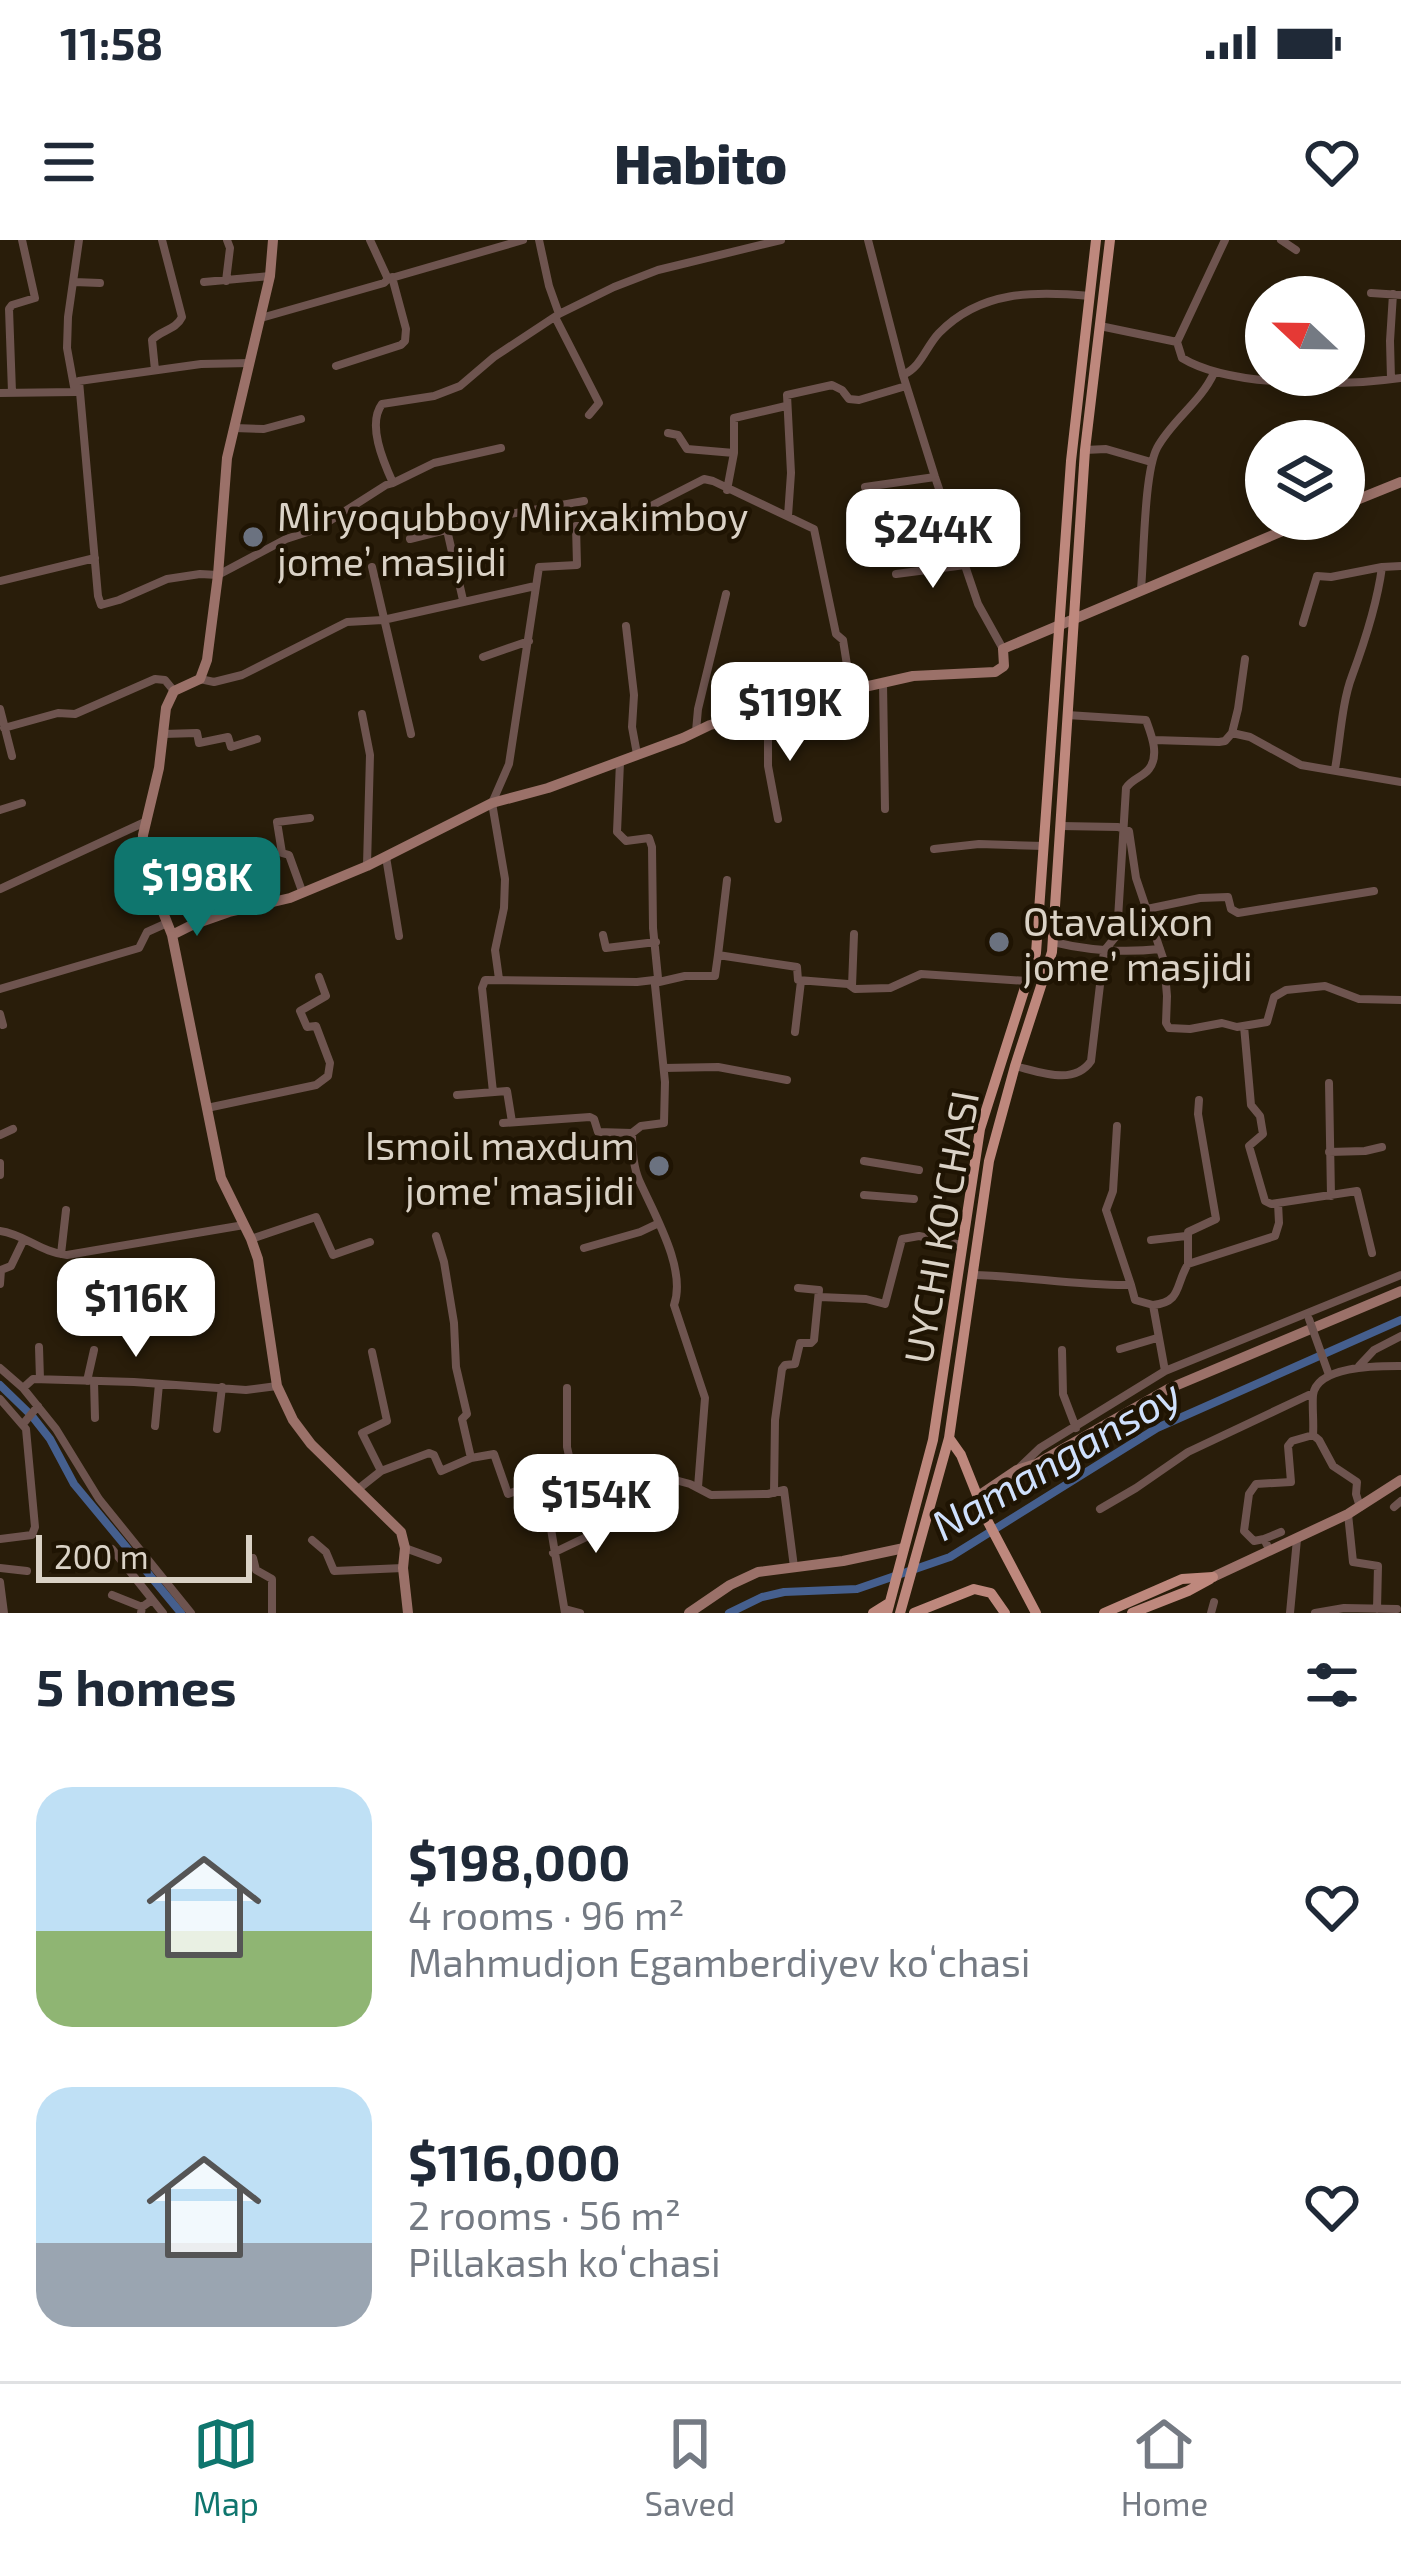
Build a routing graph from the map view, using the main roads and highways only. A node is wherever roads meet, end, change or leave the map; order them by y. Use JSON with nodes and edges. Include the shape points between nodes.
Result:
{"nodes":[{"id":1,"x":1096,"y":240,"type":"edge"},
{"id":2,"x":1111,"y":240,"type":"edge"},
{"id":3,"x":950,"y":1438,"type":"junction"},
{"id":4,"x":929,"y":1483,"type":"junction"},
{"id":5,"x":888,"y":1608,"type":"edge"},
{"id":6,"x":873,"y":1613,"type":"edge"},
{"id":7,"x":900,"y":1613,"type":"edge"},
{"id":8,"x":914,"y":1613,"type":"edge"},
{"id":9,"x":1005,"y":1613,"type":"edge"},
{"id":10,"x":1036,"y":1613,"type":"edge"},
{"id":11,"x":1104,"y":1613,"type":"edge"},
{"id":12,"x":1132,"y":1613,"type":"edge"}],
"edges":[{"from":1,"to":4,"type":"main road","name":"UYCHI KO'CHASI","via":[[1071,461],[1036,953],[980,1129]]},
{"from":2,"to":3,"type":"main road","name":"UYCHI KO'CHASI","via":[[1085,450],[1053,942],[989,1161]]},
{"from":3,"to":4,"type":"main road","name":"UYCHI KO'CHASI"},
{"from":3,"to":10,"type":"main road"},
{"from":4,"to":5,"type":"main road","name":"UYCHI KO'CHASI"},
{"from":4,"to":7,"type":"main road","name":"UYCHI KO'CHASI"},
{"from":5,"to":6,"type":"main road"},
{"from":8,"to":9,"type":"main road","via":[[974,1589],[991,1592]]},
{"from":11,"to":12,"type":"main road","via":[[1182,1580],[1213,1577]]}]}
